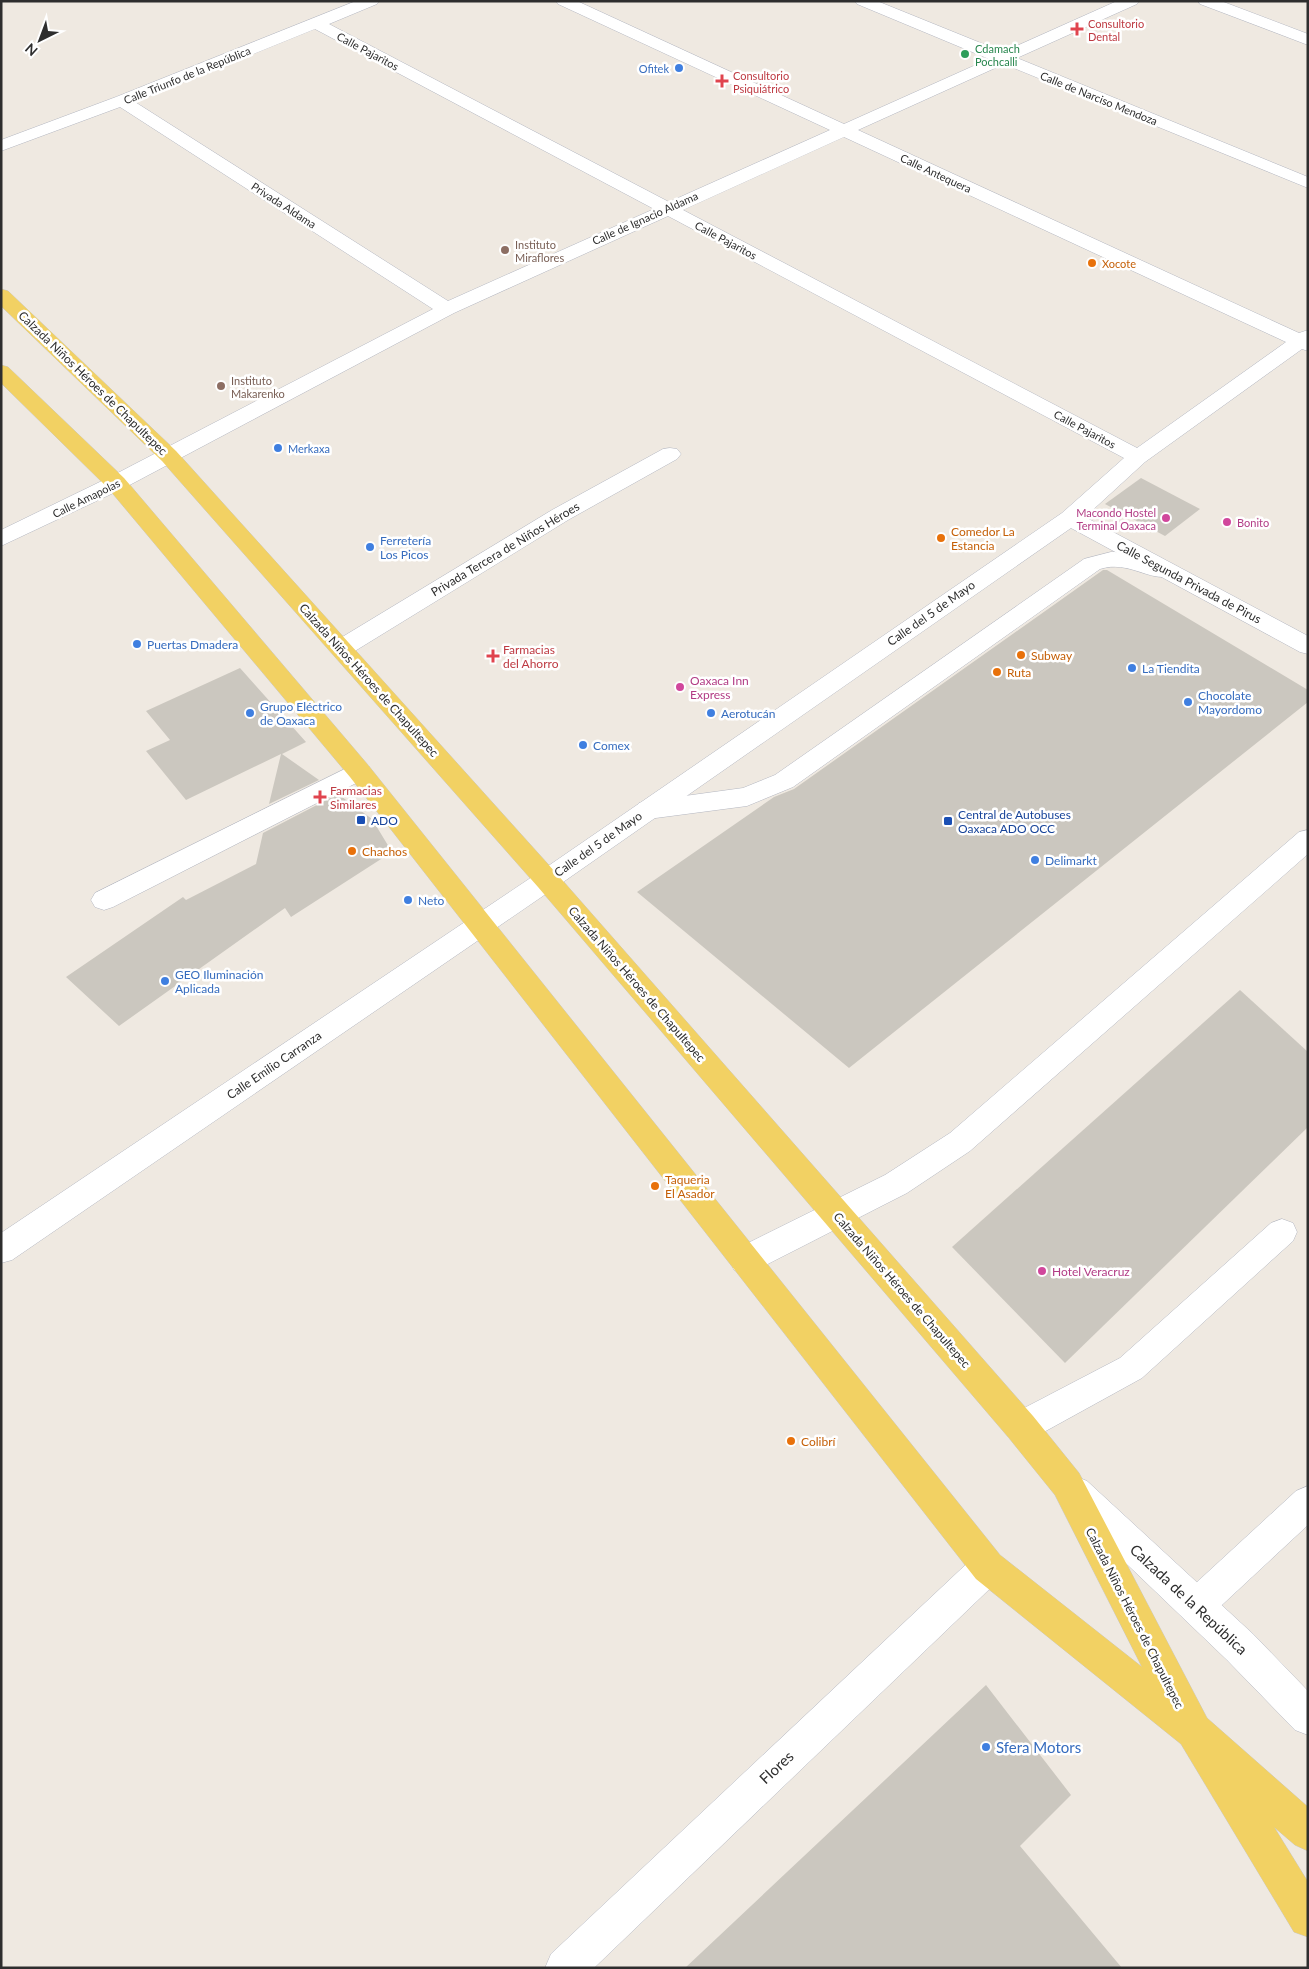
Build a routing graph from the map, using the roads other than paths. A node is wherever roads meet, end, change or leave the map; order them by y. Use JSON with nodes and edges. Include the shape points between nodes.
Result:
{"nodes":[{"id":1,"x":371,"y":1,"type":"edge"},
{"id":2,"x":564,"y":1,"type":"edge"},
{"id":3,"x":863,"y":1,"type":"edge"},
{"id":4,"x":1131,"y":1,"type":"edge"},
{"id":5,"x":1206,"y":1,"type":"edge"},
{"id":6,"x":315,"y":23,"type":"junction"},
{"id":7,"x":1308,"y":40,"type":"edge"},
{"id":8,"x":1004,"y":59,"type":"junction"},
{"id":9,"x":122,"y":101,"type":"junction"},
{"id":10,"x":845,"y":130,"type":"junction"},
{"id":11,"x":1,"y":146,"type":"edge"},
{"id":12,"x":1308,"y":183,"type":"edge"},
{"id":13,"x":666,"y":209,"type":"junction"},
{"id":14,"x":1,"y":295,"type":"edge"},
{"id":15,"x":447,"y":309,"type":"junction"},
{"id":16,"x":1305,"y":341,"type":"edge"},
{"id":17,"x":1,"y":371,"type":"edge"},
{"id":18,"x":670,"y":454,"type":"dead end"},
{"id":19,"x":169,"y":456,"type":"junction"},
{"id":20,"x":1138,"y":457,"type":"junction"},
{"id":21,"x":116,"y":483,"type":"junction"},
{"id":22,"x":1070,"y":518,"type":"junction"},
{"id":23,"x":1,"y":538,"type":"edge"},
{"id":24,"x":1182,"y":578,"type":"junction"},
{"id":25,"x":1308,"y":646,"type":"edge"},
{"id":26,"x":342,"y":648,"type":"junction"},
{"id":27,"x":359,"y":771,"type":"junction"},
{"id":28,"x":648,"y":810,"type":"junction"},
{"id":29,"x":1308,"y":840,"type":"edge"},
{"id":30,"x":547,"y":880,"type":"junction"},
{"id":31,"x":104,"y":900,"type":"dead end"},
{"id":32,"x":479,"y":926,"type":"junction"},
{"id":33,"x":838,"y":1215,"type":"junction"},
{"id":34,"x":1282,"y":1232,"type":"dead end"},
{"id":35,"x":1,"y":1250,"type":"edge"},
{"id":36,"x":745,"y":1260,"type":"junction"},
{"id":37,"x":1021,"y":1427,"type":"junction"},
{"id":38,"x":1066,"y":1484,"type":"junction"},
{"id":39,"x":1308,"y":1502,"type":"edge"},
{"id":40,"x":988,"y":1567,"type":"junction"},
{"id":41,"x":1196,"y":1606,"type":"junction"},
{"id":42,"x":1308,"y":1717,"type":"edge"},
{"id":43,"x":1194,"y":1731,"type":"junction"},
{"id":44,"x":1308,"y":1832,"type":"edge"},
{"id":45,"x":1308,"y":1918,"type":"edge"},
{"id":46,"x":564,"y":1968,"type":"edge"}],
"edges":[{"from":1,"to":6,"type":"street","name":"Calle Triunfo de la República"},
{"from":2,"to":10,"type":"street","name":"Calle Antequera"},
{"from":3,"to":8,"type":"street","name":"Calle de Narciso Mendoza"},
{"from":4,"to":8,"type":"street","name":"Calle de Ignacio Aldama"},
{"from":5,"to":7,"type":"street"},
{"from":6,"to":9,"type":"street","name":"Calle Triunfo de la República"},
{"from":6,"to":13,"type":"street","name":"Calle Pajaritos"},
{"from":8,"to":10,"type":"street","name":"Calle de Ignacio Aldama"},
{"from":8,"to":12,"type":"street","name":"Calle de Narciso Mendoza"},
{"from":9,"to":11,"type":"street","name":"Calle Triunfo de la República"},
{"from":9,"to":15,"type":"street","name":"Privada Aldama"},
{"from":10,"to":13,"type":"street","name":"Calle de Ignacio Aldama"},
{"from":10,"to":16,"type":"street","name":"Calle Antequera"},
{"from":13,"to":15,"type":"street","name":"Calle de Ignacio Aldama"},
{"from":13,"to":20,"type":"street","name":"Calle Pajaritos"},
{"from":14,"to":19,"type":"main road","name":"Calzada Niños Héroes de Chapultepec"},
{"from":15,"to":19,"type":"street","name":"Calle de Ignacio Aldama"},
{"from":16,"to":20,"type":"street","name":"Calle del 5 de Mayo"},
{"from":17,"to":21,"type":"main road","name":"Calzada Niños Héroes de Chapultepec"},
{"from":18,"to":26,"type":"street","name":"Privada Tercera de Niños Héroes","via":[[552,520]]},
{"from":19,"to":21,"type":"street","name":"Calle Amapolas"},
{"from":19,"to":26,"type":"main road","name":"Calzada Niños Héroes de Chapultepec"},
{"from":20,"to":22,"type":"street","name":"Calle del 5 de Mayo"},
{"from":21,"to":23,"type":"street","name":"Calle Amapolas"},
{"from":21,"to":27,"type":"main road","name":"Calzada Niños Héroes de Chapultepec"},
{"from":22,"to":24,"type":"street","name":"Calle Segunda Privada de Pirus"},
{"from":22,"to":28,"type":"street","name":"Calle del 5 de Mayo"},
{"from":24,"to":25,"type":"street","name":"Calle Segunda Privada de Pirus"},
{"from":24,"to":28,"type":"street","via":[[1122,558],[1106,558],[1092,564],[784,781],[747,797]]},
{"from":26,"to":30,"type":"main road","name":"Calzada Niños Héroes de Chapultepec"},
{"from":27,"to":31,"type":"street"},
{"from":27,"to":32,"type":"main road","name":"Calzada Niños Héroes de Chapultepec"},
{"from":28,"to":30,"type":"street","name":"Calle del 5 de Mayo"},
{"from":29,"to":33,"type":"street","via":[[960,1142],[896,1184]]},
{"from":30,"to":32,"type":"street","name":"Calle Emilio Carranza"},
{"from":30,"to":33,"type":"main road","name":"Calzada Niños Héroes de Chapultepec"},
{"from":32,"to":35,"type":"street","name":"Calle Emilio Carranza"},
{"from":32,"to":36,"type":"main road","name":"Calzada Niños Héroes de Chapultepec"},
{"from":33,"to":36,"type":"street"},
{"from":33,"to":37,"type":"main road","name":"Calzada Niños Héroes de Chapultepec"},
{"from":34,"to":37,"type":"street","via":[[1132,1368]]},
{"from":36,"to":40,"type":"main road","name":"Calzada Niños Héroes de Chapultepec"},
{"from":37,"to":38,"type":"main road","name":"Calzada Niños Héroes de Chapultepec"},
{"from":38,"to":41,"type":"street","name":"Calzada de la República"},
{"from":38,"to":43,"type":"main road","name":"Calzada Niños Héroes de Chapultepec"},
{"from":39,"to":41,"type":"street"},
{"from":40,"to":43,"type":"main road","name":"Calzada Niños Héroes de Chapultepec"},
{"from":40,"to":46,"type":"street","name":"Flores"},
{"from":41,"to":42,"type":"street","name":"Calzada de la República","via":[[1240,1646]]},
{"from":43,"to":44,"type":"main road","name":"Calzada Niños Héroes de Chapultepec"},
{"from":43,"to":45,"type":"main road","name":"Calzada Niños Héroes de Chapultepec"}]}
